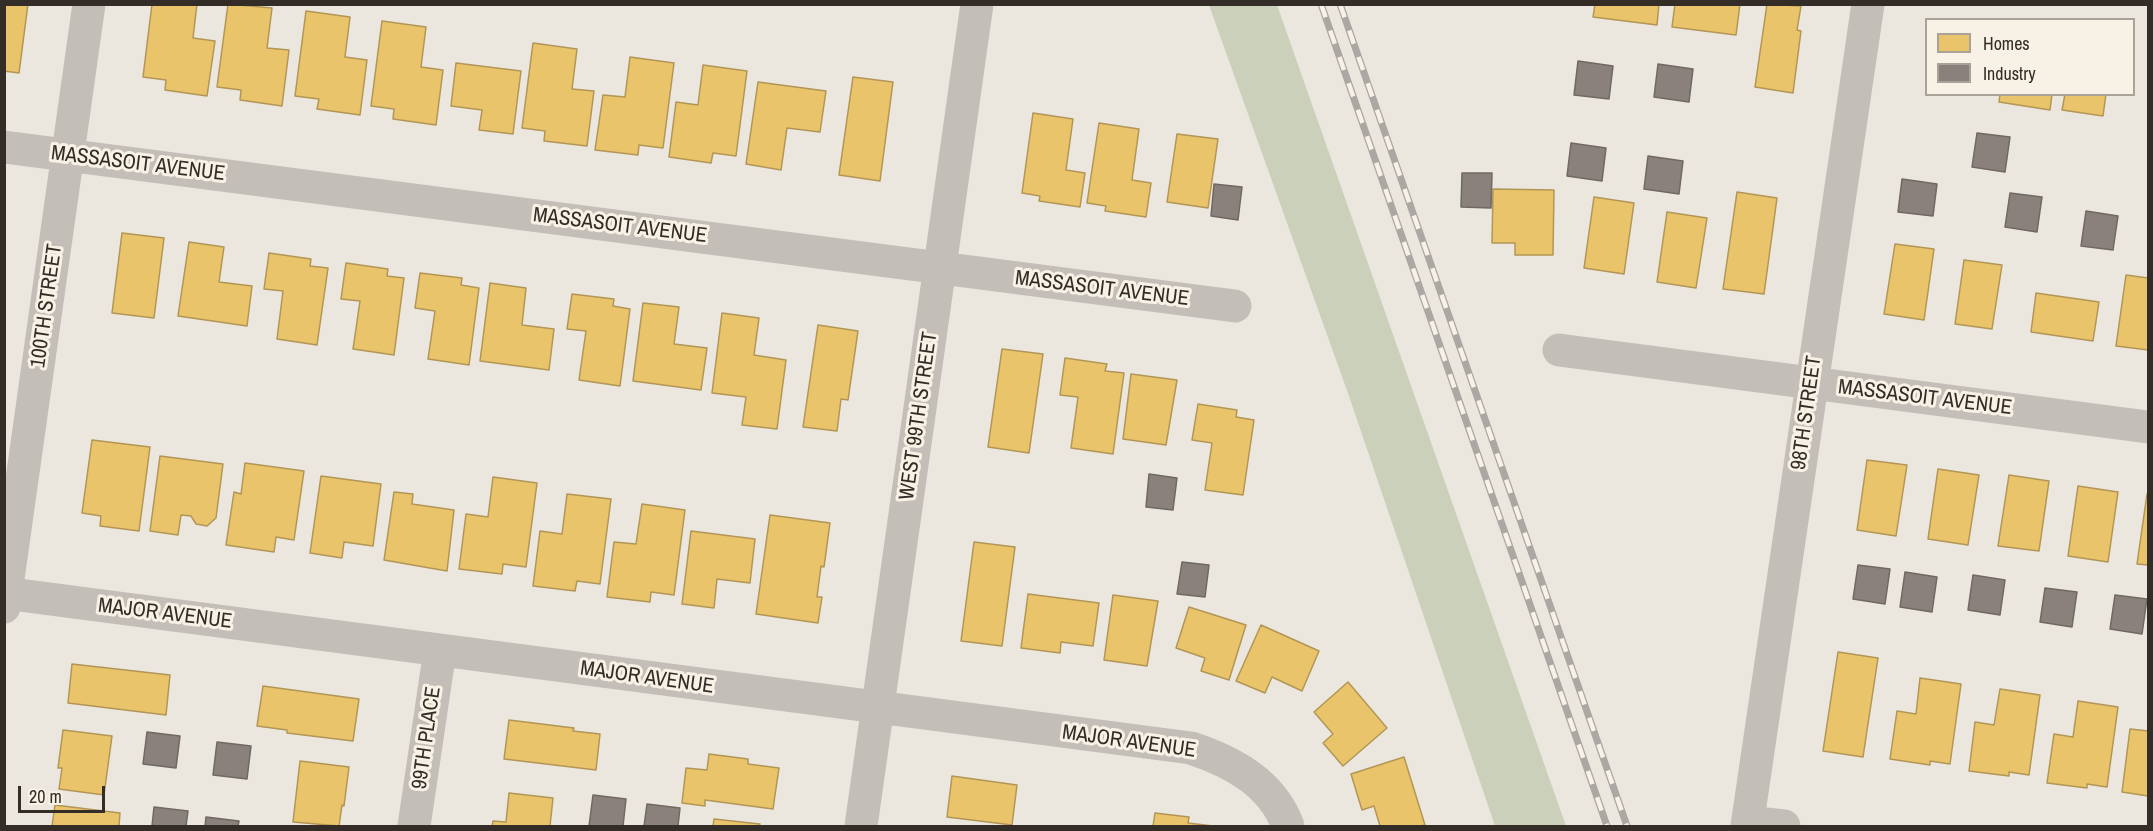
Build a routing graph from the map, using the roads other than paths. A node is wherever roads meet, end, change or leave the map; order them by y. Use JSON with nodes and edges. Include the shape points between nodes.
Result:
{"nodes":[{"id":1,"x":89,"y":4,"type":"edge"},
{"id":2,"x":977,"y":4,"type":"edge"},
{"id":3,"x":1868,"y":4,"type":"edge"},
{"id":4,"x":4,"y":147,"type":"edge"},
{"id":5,"x":68,"y":155,"type":"junction"},
{"id":6,"x":939,"y":268,"type":"junction"},
{"id":7,"x":1235,"y":306,"type":"dead end"},
{"id":8,"x":1559,"y":350,"type":"dead end"},
{"id":9,"x":1811,"y":383,"type":"junction"},
{"id":10,"x":2148,"y":427,"type":"edge"},
{"id":11,"x":5,"y":598,"type":"edge"},
{"id":12,"x":440,"y":650,"type":"junction"},
{"id":13,"x":879,"y":708,"type":"junction"},
{"id":14,"x":1281,"y":813,"type":"edge"},
{"id":15,"x":1748,"y":824,"type":"edge"},
{"id":16,"x":414,"y":826,"type":"edge"},
{"id":17,"x":861,"y":826,"type":"edge"},
{"id":18,"x":1784,"y":826,"type":"edge"}],
"edges":[{"from":1,"to":5,"type":"street","name":"100TH STREET"},
{"from":2,"to":6,"type":"street","name":"WEST 99TH STREET"},
{"from":3,"to":9,"type":"street","name":"98TH STREET"},
{"from":4,"to":5,"type":"street","name":"MASSASOIT AVENUE"},
{"from":5,"to":6,"type":"street","name":"MASSASOIT AVENUE"},
{"from":5,"to":11,"type":"street","name":"100TH STREET"},
{"from":6,"to":7,"type":"street","name":"MASSASOIT AVENUE"},
{"from":6,"to":13,"type":"street","name":"WEST 99TH STREET"},
{"from":8,"to":9,"type":"street","name":"MASSASOIT AVENUE"},
{"from":9,"to":10,"type":"street","name":"MASSASOIT AVENUE"},
{"from":9,"to":15,"type":"street","name":"98TH STREET"},
{"from":11,"to":12,"type":"street","name":"MAJOR AVENUE"},
{"from":12,"to":13,"type":"street","name":"MAJOR AVENUE"},
{"from":12,"to":16,"type":"street","name":"99TH PLACE"},
{"from":13,"to":14,"type":"street","name":"MAJOR AVENUE","via":[[1191,748],[1221,758],[1246,773]]},
{"from":13,"to":17,"type":"street","name":"WEST 99TH STREET"},
{"from":15,"to":18,"type":"street"}]}
